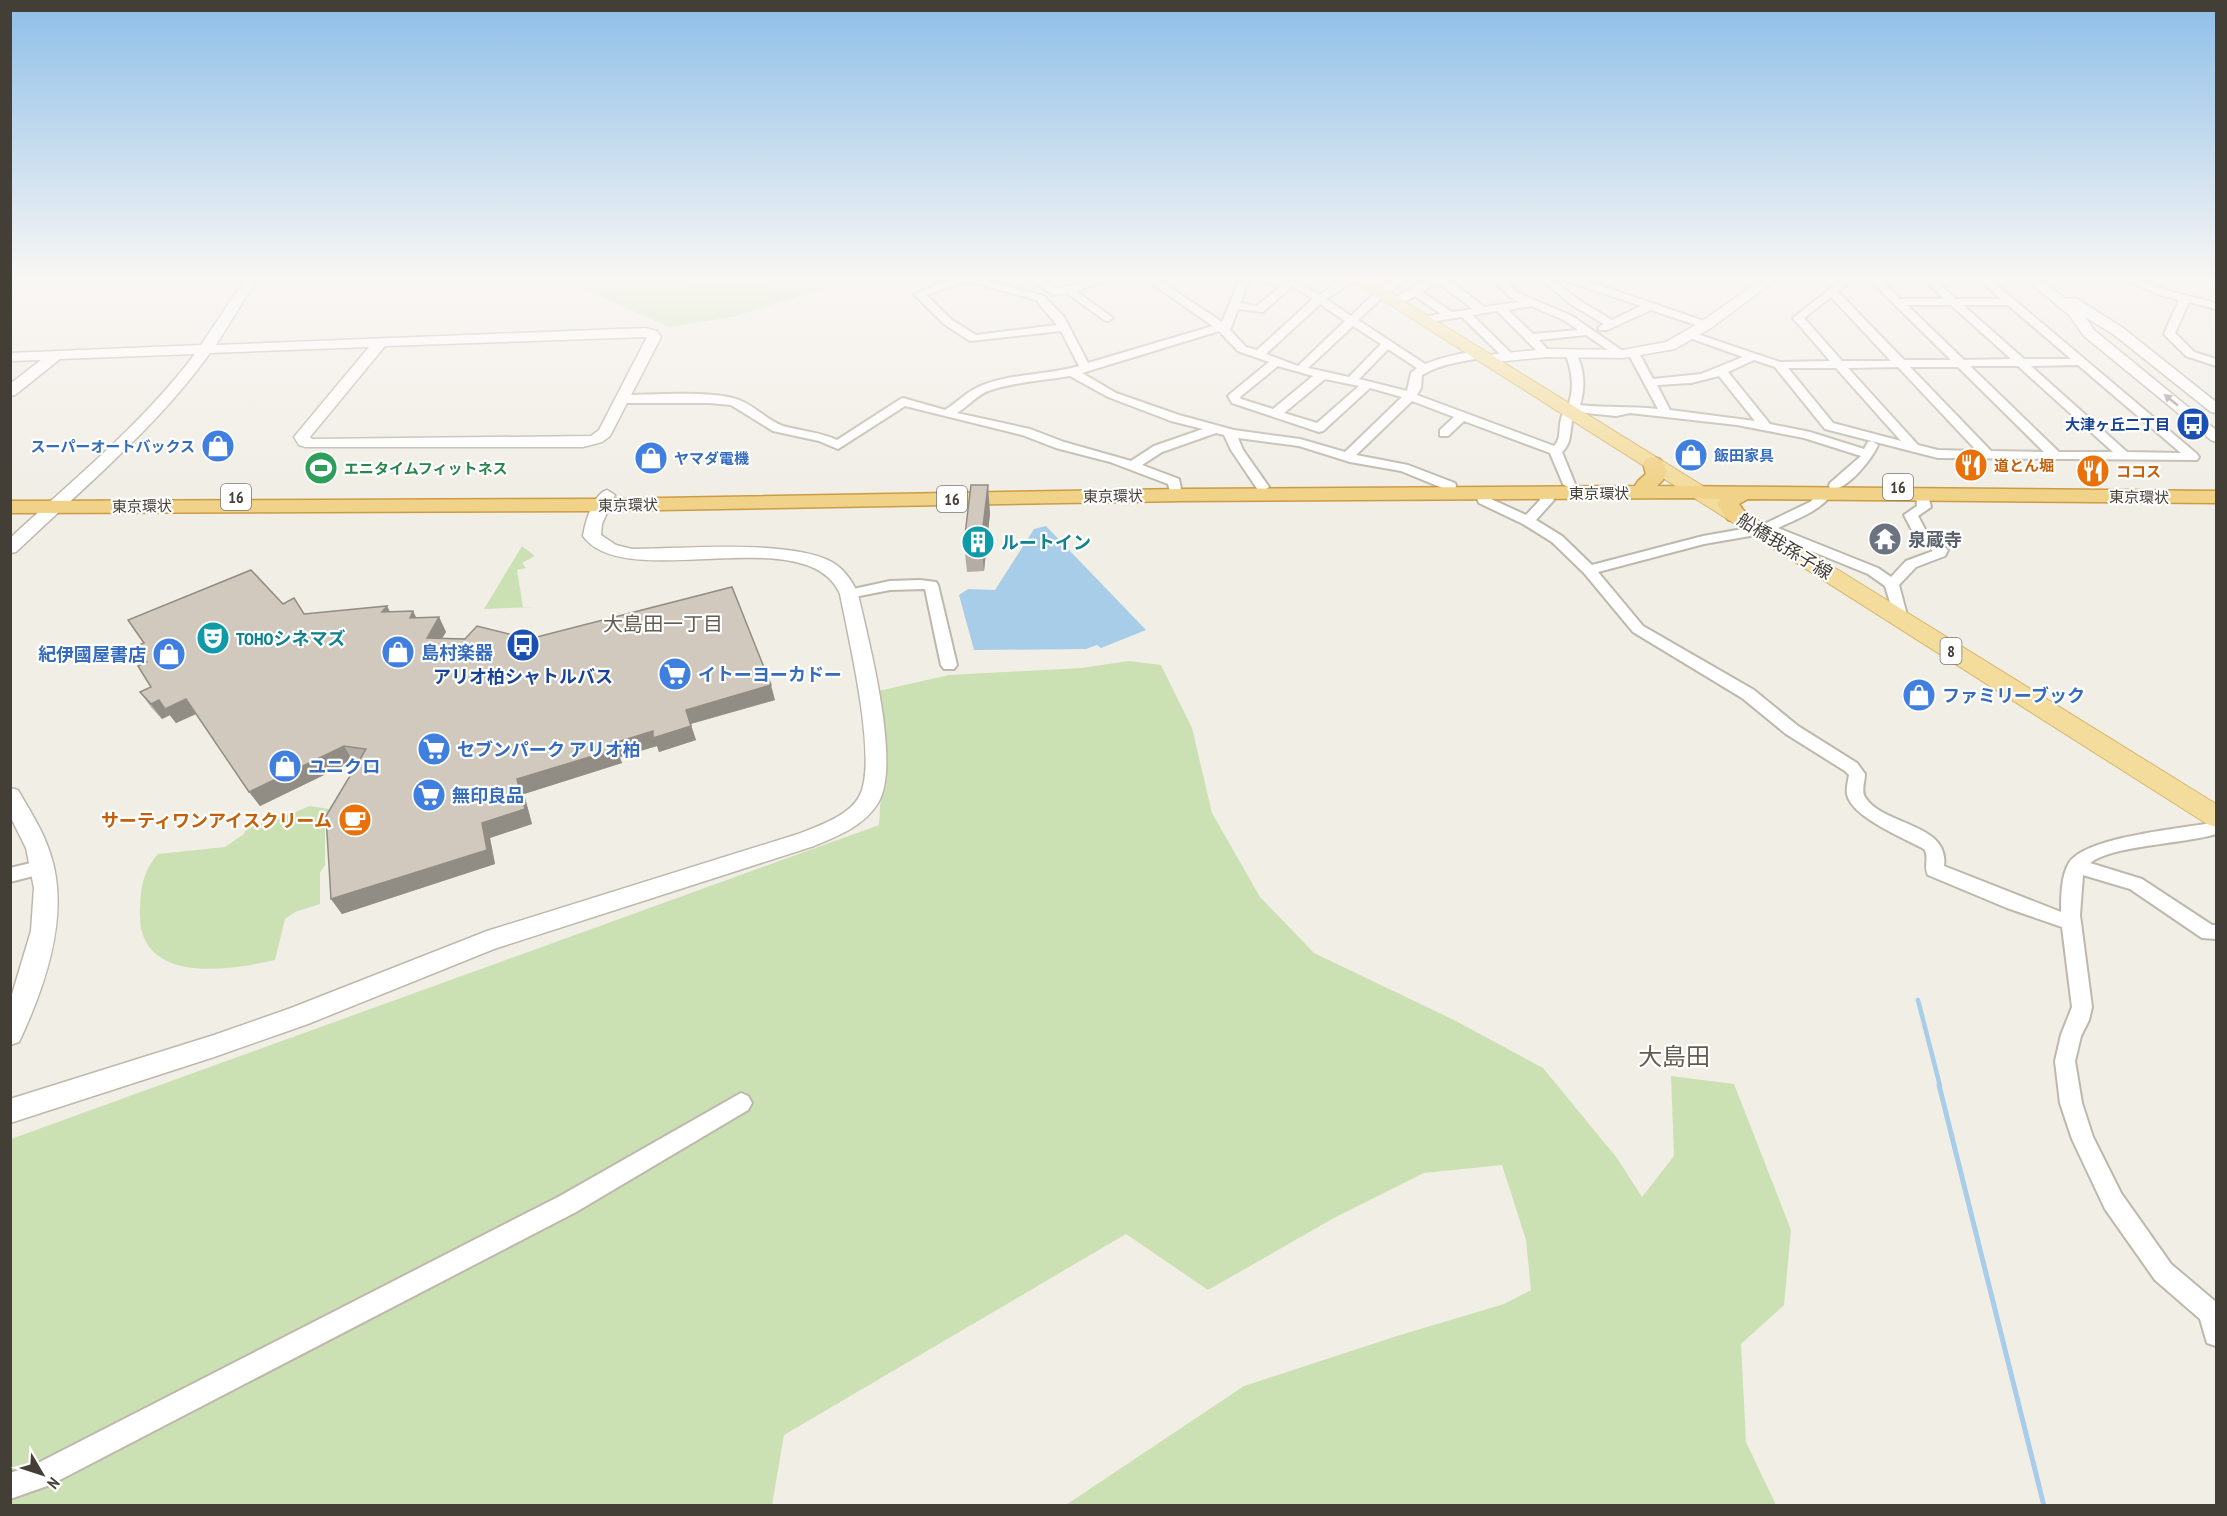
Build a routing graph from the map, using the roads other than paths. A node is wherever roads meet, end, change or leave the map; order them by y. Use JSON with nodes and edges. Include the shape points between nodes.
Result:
{"nodes":[{"id":1,"x":262,"y":347,"type":"edge"},
{"id":2,"x":377,"y":347,"type":"edge"},
{"id":3,"x":649,"y":347,"type":"edge"},
{"id":4,"x":1070,"y":347,"type":"edge"},
{"id":5,"x":1160,"y":347,"type":"edge"},
{"id":6,"x":1239,"y":347,"type":"edge"},
{"id":7,"x":1267,"y":347,"type":"edge"},
{"id":8,"x":1325,"y":347,"type":"edge"},
{"id":9,"x":1384,"y":347,"type":"edge"},
{"id":10,"x":1391,"y":347,"type":"edge"},
{"id":11,"x":1466,"y":347,"type":"edge"},
{"id":12,"x":1499,"y":347,"type":"edge"},
{"id":13,"x":1539,"y":347,"type":"edge"},
{"id":14,"x":1614,"y":347,"type":"edge"},
{"id":15,"x":1666,"y":347,"type":"edge"},
{"id":16,"x":1726,"y":347,"type":"edge"},
{"id":17,"x":1824,"y":347,"type":"edge"},
{"id":18,"x":1885,"y":347,"type":"edge"},
{"id":19,"x":1944,"y":347,"type":"edge"},
{"id":20,"x":2003,"y":347,"type":"edge"},
{"id":21,"x":2064,"y":347,"type":"edge"},
{"id":22,"x":2106,"y":347,"type":"edge"},
{"id":23,"x":2138,"y":347,"type":"edge"},
{"id":24,"x":2182,"y":347,"type":"edge"},
{"id":25,"x":206,"y":349,"type":"junction"},
{"id":26,"x":1545,"y":353,"type":"junction"},
{"id":27,"x":1571,"y":353,"type":"junction"},
{"id":28,"x":1627,"y":354,"type":"junction"},
{"id":29,"x":56,"y":355,"type":"junction"},
{"id":30,"x":1257,"y":356,"type":"junction"},
{"id":31,"x":1508,"y":356,"type":"junction"},
{"id":32,"x":1753,"y":356,"type":"junction"},
{"id":33,"x":10,"y":357,"type":"edge"},
{"id":34,"x":1483,"y":357,"type":"junction"},
{"id":35,"x":1276,"y":362,"type":"junction"},
{"id":36,"x":2082,"y":362,"type":"junction"},
{"id":37,"x":1901,"y":363,"type":"junction"},
{"id":38,"x":1961,"y":363,"type":"junction"},
{"id":39,"x":2021,"y":363,"type":"junction"},
{"id":40,"x":2217,"y":363,"type":"edge"},
{"id":41,"x":1779,"y":364,"type":"junction"},
{"id":42,"x":1840,"y":364,"type":"junction"},
{"id":43,"x":1424,"y":368,"type":"junction"},
{"id":44,"x":1079,"y":370,"type":"junction"},
{"id":45,"x":1300,"y":370,"type":"junction"},
{"id":46,"x":1723,"y":373,"type":"junction"},
{"id":47,"x":1322,"y":375,"type":"junction"},
{"id":48,"x":1351,"y":381,"type":"junction"},
{"id":49,"x":1650,"y":382,"type":"junction"},
{"id":50,"x":1368,"y":384,"type":"junction"},
{"id":51,"x":10,"y":392,"type":"edge"},
{"id":52,"x":1410,"y":396,"type":"junction"},
{"id":53,"x":623,"y":399,"type":"junction"},
{"id":54,"x":2217,"y":409,"type":"edge"},
{"id":55,"x":1572,"y":410,"type":"junction"},
{"id":56,"x":1666,"y":413,"type":"junction"},
{"id":57,"x":945,"y":414,"type":"junction"},
{"id":58,"x":1275,"y":414,"type":"junction"},
{"id":59,"x":1462,"y":416,"type":"junction"},
{"id":60,"x":1766,"y":427,"type":"junction"},
{"id":61,"x":1215,"y":429,"type":"junction"},
{"id":62,"x":1228,"y":432,"type":"junction"},
{"id":63,"x":1444,"y":433,"type":"dead end"},
{"id":64,"x":2217,"y":437,"type":"edge"},
{"id":65,"x":1874,"y":438,"type":"junction"},
{"id":66,"x":1913,"y":447,"type":"junction"},
{"id":67,"x":1555,"y":451,"type":"junction"},
{"id":68,"x":1868,"y":454,"type":"junction"},
{"id":69,"x":1987,"y":454,"type":"junction"},
{"id":70,"x":2055,"y":455,"type":"junction"},
{"id":71,"x":2123,"y":455,"type":"junction"},
{"id":72,"x":1347,"y":457,"type":"junction"},
{"id":73,"x":1653,"y":463,"type":"junction"},
{"id":74,"x":1133,"y":466,"type":"junction"},
{"id":75,"x":1569,"y":484,"type":"junction"},
{"id":76,"x":1645,"y":485,"type":"junction"},
{"id":77,"x":1450,"y":486,"type":"junction"},
{"id":78,"x":1263,"y":487,"type":"junction"},
{"id":79,"x":1692,"y":488,"type":"junction"},
{"id":80,"x":2217,"y":488,"type":"edge"},
{"id":81,"x":1175,"y":489,"type":"junction"},
{"id":82,"x":1832,"y":489,"type":"junction"},
{"id":83,"x":1744,"y":492,"type":"junction"},
{"id":84,"x":1544,"y":493,"type":"junction"},
{"id":85,"x":1481,"y":494,"type":"junction"},
{"id":86,"x":1922,"y":494,"type":"junction"},
{"id":87,"x":2217,"y":497,"type":"edge"},
{"id":88,"x":10,"y":498,"type":"edge"},
{"id":89,"x":605,"y":500,"type":"junction"},
{"id":90,"x":60,"y":502,"type":"junction"},
{"id":91,"x":10,"y":507,"type":"edge"},
{"id":92,"x":1736,"y":515,"type":"junction"},
{"id":93,"x":1528,"y":521,"type":"junction"},
{"id":94,"x":1761,"y":530,"type":"junction"},
{"id":95,"x":10,"y":549,"type":"edge"},
{"id":96,"x":1589,"y":570,"type":"junction"},
{"id":97,"x":1892,"y":584,"type":"junction"},
{"id":98,"x":849,"y":594,"type":"junction"},
{"id":99,"x":1901,"y":619,"type":"junction"},
{"id":100,"x":950,"y":666,"type":"dead end"},
{"id":101,"x":10,"y":796,"type":"edge"},
{"id":102,"x":2217,"y":817,"type":"edge"},
{"id":103,"x":2217,"y":828,"type":"edge"},
{"id":104,"x":2076,"y":866,"type":"junction"},
{"id":105,"x":43,"y":867,"type":"junction"},
{"id":106,"x":10,"y":875,"type":"edge"},
{"id":107,"x":2072,"y":923,"type":"junction"},
{"id":108,"x":2214,"y":934,"type":"edge"},
{"id":109,"x":10,"y":1034,"type":"edge"},
{"id":110,"x":741,"y":1103,"type":"dead end"},
{"id":111,"x":10,"y":1111,"type":"edge"},
{"id":112,"x":2217,"y":1334,"type":"edge"},
{"id":113,"x":10,"y":1486,"type":"edge"}],
"edges":[{"from":1,"to":25,"type":"street"},
{"from":2,"to":53,"type":"street","via":[[302,437],[304,442],[583,442],[605,434]]},
{"from":3,"to":53,"type":"street"},
{"from":4,"to":44,"type":"street"},
{"from":5,"to":44,"type":"street"},
{"from":6,"to":30,"type":"street"},
{"from":7,"to":30,"type":"street"},
{"from":8,"to":45,"type":"street"},
{"from":9,"to":48,"type":"street"},
{"from":10,"to":43,"type":"street"},
{"from":11,"to":34,"type":"main road","name":"船橋我孫子線","number":"8"},
{"from":12,"to":31,"type":"street"},
{"from":13,"to":26,"type":"street"},
{"from":14,"to":28,"type":"street"},
{"from":15,"to":28,"type":"street"},
{"from":16,"to":32,"type":"street"},
{"from":17,"to":42,"type":"street"},
{"from":18,"to":37,"type":"street"},
{"from":19,"to":38,"type":"street"},
{"from":20,"to":39,"type":"street"},
{"from":21,"to":36,"type":"street"},
{"from":64,"to":22,"type":"street","one_way":true},
{"from":23,"to":54,"type":"street"},
{"from":24,"to":40,"type":"street","via":[[2190,354]]},
{"from":25,"to":29,"type":"street"},
{"from":25,"to":90,"type":"street","via":[[173,391]]},
{"from":26,"to":27,"type":"street"},
{"from":26,"to":31,"type":"street"},
{"from":27,"to":28,"type":"street"},
{"from":27,"to":55,"type":"street","via":[[1579,372]]},
{"from":28,"to":49,"type":"street"},
{"from":29,"to":33,"type":"street"},
{"from":29,"to":51,"type":"street"},
{"from":30,"to":35,"type":"street"},
{"from":31,"to":34,"type":"street"},
{"from":32,"to":41,"type":"street"},
{"from":32,"to":46,"type":"street"},
{"from":34,"to":43,"type":"street"},
{"from":34,"to":55,"type":"main road","name":"船橋我孫子線","number":"8"},
{"from":35,"to":45,"type":"street"},
{"from":35,"to":58,"type":"street","via":[[1234,396],[1236,401]]},
{"from":36,"to":39,"type":"street"},
{"from":36,"to":71,"type":"street","via":[[2193,457]]},
{"from":37,"to":38,"type":"street"},
{"from":37,"to":42,"type":"street"},
{"from":37,"to":69,"type":"street"},
{"from":38,"to":39,"type":"street"},
{"from":38,"to":70,"type":"street"},
{"from":39,"to":71,"type":"street"},
{"from":41,"to":42,"type":"street"},
{"from":41,"to":65,"type":"street","via":[[1830,426]]},
{"from":42,"to":66,"type":"street"},
{"from":43,"to":52,"type":"street","via":[[1417,373]]},
{"from":44,"to":57,"type":"street","via":[[1001,382]]},
{"from":44,"to":61,"type":"street","via":[[1123,400]]},
{"from":45,"to":47,"type":"street"},
{"from":46,"to":49,"type":"street","via":[[1680,382]]},
{"from":46,"to":60,"type":"street"},
{"from":47,"to":48,"type":"street"},
{"from":47,"to":58,"type":"street"},
{"from":48,"to":50,"type":"street"},
{"from":49,"to":56,"type":"street"},
{"from":50,"to":52,"type":"street"},
{"from":50,"to":58,"type":"street","via":[[1319,428]]},
{"from":52,"to":59,"type":"street"},
{"from":52,"to":72,"type":"street"},
{"from":53,"to":57,"type":"street","via":[[734,402],[777,428],[823,438],[835,445],[903,402]]},
{"from":55,"to":56,"type":"street"},
{"from":55,"to":67,"type":"street","via":[[1567,418],[1567,437]]},
{"from":55,"to":73,"type":"main road","name":"船橋我孫子線","number":"8"},
{"from":56,"to":60,"type":"street"},
{"from":57,"to":74,"type":"street","via":[[1010,428]]},
{"from":59,"to":63,"type":"street"},
{"from":59,"to":67,"type":"street"},
{"from":60,"to":68,"type":"street"},
{"from":61,"to":62,"type":"street"},
{"from":61,"to":74,"type":"street","via":[[1158,449]]},
{"from":62,"to":72,"type":"street","via":[[1300,443]]},
{"from":62,"to":78,"type":"street"},
{"from":65,"to":66,"type":"street"},
{"from":65,"to":68,"type":"street"},
{"from":66,"to":69,"type":"street","via":[[1938,454]]},
{"from":67,"to":75,"type":"street"},
{"from":68,"to":82,"type":"street"},
{"from":69,"to":70,"type":"street"},
{"from":70,"to":71,"type":"street"},
{"from":72,"to":77,"type":"street","via":[[1404,468]]},
{"from":73,"to":76,"type":"highway","via":[[1656,476]]},
{"from":73,"to":79,"type":"main road","name":"船橋我孫子線","number":"8"},
{"from":74,"to":81,"type":"street","via":[[1174,482]]},
{"from":75,"to":76,"type":"highway","name":"東京環状","number":"16"},
{"from":75,"to":77,"type":"highway","name":"東京環状","number":"16"},
{"from":76,"to":79,"type":"highway","name":"東京環状","number":"16"},
{"from":77,"to":78,"type":"highway","name":"東京環状","number":"16"},
{"from":78,"to":81,"type":"highway","name":"東京環状","number":"16"},
{"from":79,"to":82,"type":"highway","name":"東京環状","number":"16"},
{"from":79,"to":83,"type":"highway","name":"東京環状","number":"16"},
{"from":79,"to":84,"type":"highway","name":"東京環状","number":"16"},
{"from":79,"to":92,"type":"main road","name":"船橋我孫子線","number":"8"},
{"from":80,"to":82,"type":"highway","name":"東京環状","number":"16"},
{"from":81,"to":89,"type":"highway","name":"東京環状","number":"16"},
{"from":82,"to":83,"type":"highway","name":"東京環状","number":"16"},
{"from":82,"to":86,"type":"highway","name":"東京環状","number":"16"},
{"from":82,"to":94,"type":"street","via":[[1815,505]]},
{"from":83,"to":92,"type":"highway","via":[[1728,504]]},
{"from":84,"to":85,"type":"highway","name":"東京環状","number":"16"},
{"from":84,"to":93,"type":"street","via":[[1547,500]]},
{"from":85,"to":89,"type":"highway","name":"東京環状","number":"16"},
{"from":85,"to":93,"type":"street","via":[[1484,500]]},
{"from":86,"to":87,"type":"highway","name":"東京環状","number":"16"},
{"from":86,"to":97,"type":"street","via":[[1924,507],[1911,515],[1920,533],[1941,550],[1940,554],[1911,564]]},
{"from":88,"to":90,"type":"highway","name":"東京環状","number":"16"},
{"from":89,"to":90,"type":"highway","name":"東京環状","number":"16"},
{"from":89,"to":98,"type":"street","via":[[593,524],[592,536],[613,551],[794,556],[825,566],[842,580]]},
{"from":90,"to":91,"type":"highway","name":"東京環状","number":"16"},
{"from":90,"to":95,"type":"street"},
{"from":92,"to":94,"type":"main road","name":"船橋我孫子線","number":"8"},
{"from":93,"to":96,"type":"street","via":[[1557,539]]},
{"from":94,"to":96,"type":"street","via":[[1670,548]]},
{"from":94,"to":97,"type":"street","via":[[1873,571]]},
{"from":94,"to":99,"type":"main road","name":"船橋我孫子線","number":"8"},
{"from":96,"to":107,"type":"street","via":[[1638,629],[1748,694],[1792,730],[1851,767],[1857,774],[1854,794],[1858,802],[1930,844],[1936,855],[1934,870]]},
{"from":97,"to":99,"type":"street"},
{"from":98,"to":100,"type":"street","via":[[880,586],[931,585]]},
{"from":98,"to":111,"type":"street","via":[[874,738],[876,773],[872,795],[844,822],[795,843],[487,941],[214,1046]]},
{"from":99,"to":102,"type":"main road","name":"船橋我孫子線","number":"8"},
{"from":101,"to":105,"type":"street","via":[[36,844]]},
{"from":103,"to":104,"type":"street","via":[[2106,847]]},
{"from":104,"to":107,"type":"street","via":[[2071,882]]},
{"from":104,"to":108,"type":"street","via":[[2136,884]]},
{"from":105,"to":106,"type":"street"},
{"from":105,"to":109,"type":"street","via":[[42,937]]},
{"from":107,"to":112,"type":"street","via":[[2082,1007],[2066,1061],[2071,1103],[2083,1139],[2113,1201],[2163,1272],[2210,1312]]},
{"from":110,"to":113,"type":"street","via":[[568,1203],[41,1476]]}]}
